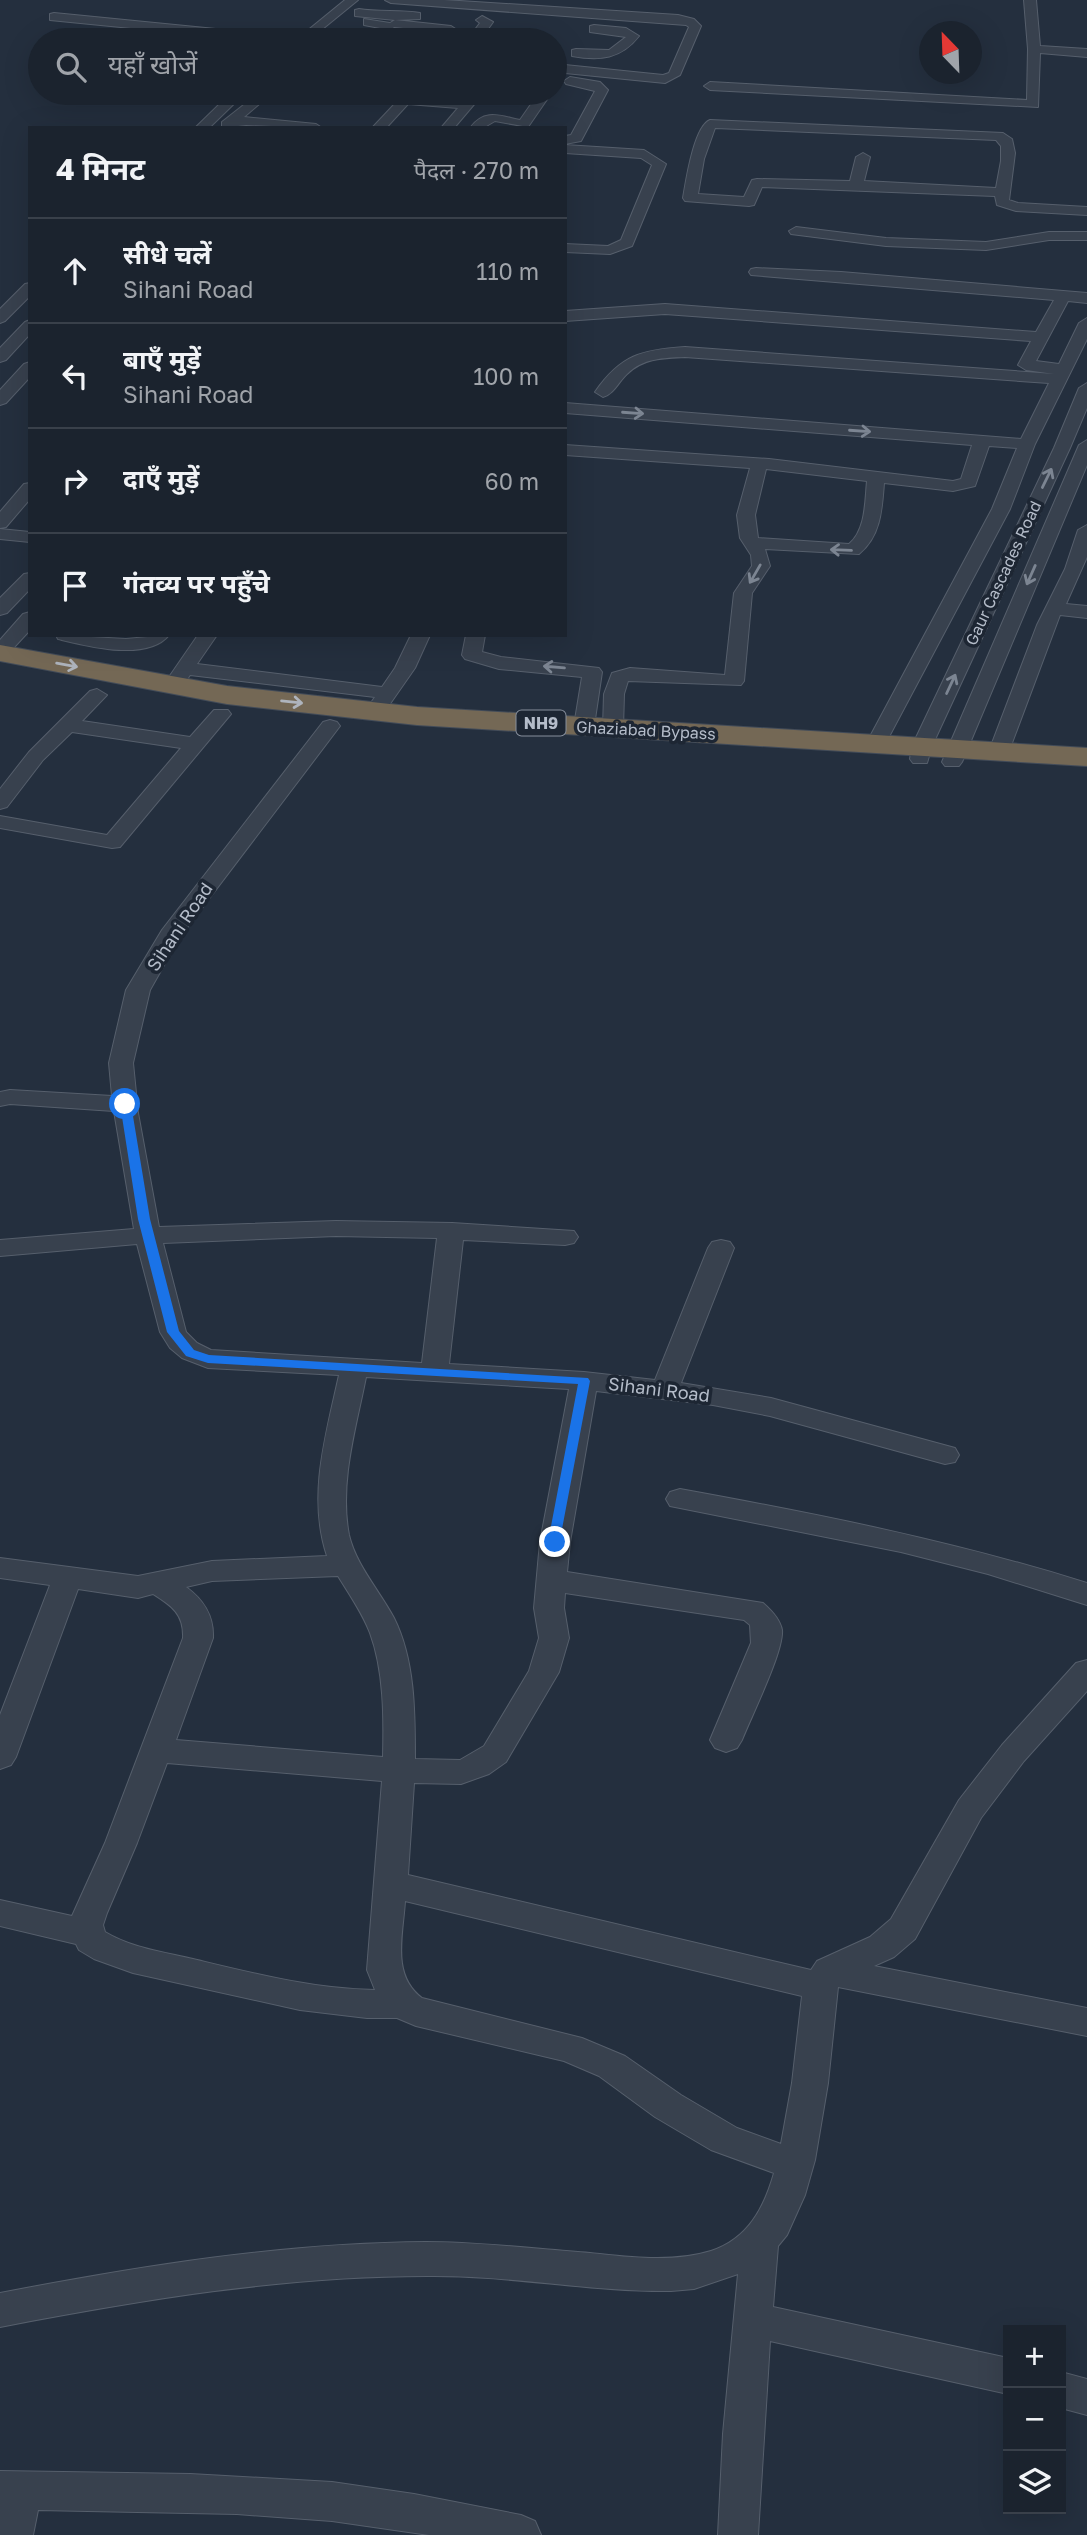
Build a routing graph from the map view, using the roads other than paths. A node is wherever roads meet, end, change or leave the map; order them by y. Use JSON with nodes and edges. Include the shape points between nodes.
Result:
{"nodes":[{"id":1,"x":352,"y":0,"type":"edge"},
{"id":2,"x":374,"y":0,"type":"edge"},
{"id":3,"x":391,"y":0,"type":"edge"},
{"id":4,"x":544,"y":0,"type":"edge"},
{"id":5,"x":1030,"y":0,"type":"edge"},
{"id":6,"x":612,"y":3,"type":"edge"},
{"id":7,"x":679,"y":8,"type":"dead end"},
{"id":8,"x":54,"y":17,"type":"dead end"},
{"id":9,"x":355,"y":17,"type":"junction"},
{"id":10,"x":456,"y":18,"type":"dead end"},
{"id":11,"x":522,"y":23,"type":"dead end"},
{"id":12,"x":386,"y":24,"type":"junction"},
{"id":13,"x":165,"y":28,"type":"edge"},
{"id":14,"x":317,"y":28,"type":"edge"},
{"id":15,"x":388,"y":28,"type":"edge"},
{"id":16,"x":429,"y":28,"type":"edge"},
{"id":17,"x":482,"y":28,"type":"edge"},
{"id":18,"x":574,"y":28,"type":"dead end"},
{"id":19,"x":1034,"y":49,"type":"junction"},
{"id":20,"x":568,"y":52,"type":"dead end"},
{"id":21,"x":1087,"y":54,"type":"edge"},
{"id":22,"x":567,"y":69,"type":"edge"},
{"id":23,"x":781,"y":75,"type":"dead end"},
{"id":24,"x":567,"y":81,"type":"edge"},
{"id":25,"x":709,"y":86,"type":"dead end"},
{"id":26,"x":1017,"y":89,"type":"dead end"},
{"id":27,"x":788,"y":91,"type":"junction"},
{"id":28,"x":227,"y":105,"type":"edge"},
{"id":29,"x":252,"y":105,"type":"edge"},
{"id":30,"x":401,"y":105,"type":"edge"},
{"id":31,"x":469,"y":105,"type":"edge"},
{"id":32,"x":537,"y":105,"type":"edge"},
{"id":33,"x":1034,"y":106,"type":"junction"},
{"id":34,"x":206,"y":123,"type":"edge"},
{"id":35,"x":228,"y":125,"type":"edge"},
{"id":36,"x":296,"y":126,"type":"edge"},
{"id":37,"x":380,"y":126,"type":"edge"},
{"id":38,"x":449,"y":126,"type":"edge"},
{"id":39,"x":478,"y":126,"type":"edge"},
{"id":40,"x":567,"y":140,"type":"edge"},
{"id":41,"x":567,"y":149,"type":"edge"},
{"id":42,"x":863,"y":157,"type":"dead end"},
{"id":43,"x":856,"y":185,"type":"junction"},
{"id":44,"x":1001,"y":197,"type":"junction"},
{"id":45,"x":1087,"y":206,"type":"edge"},
{"id":46,"x":1087,"y":211,"type":"edge"},
{"id":47,"x":796,"y":231,"type":"dead end"},
{"id":48,"x":1087,"y":236,"type":"edge"},
{"id":49,"x":567,"y":248,"type":"edge"},
{"id":50,"x":755,"y":272,"type":"dead end"},
{"id":51,"x":28,"y":289,"type":"edge"},
{"id":52,"x":1063,"y":296,"type":"junction"},
{"id":53,"x":1087,"y":299,"type":"edge"},
{"id":54,"x":2,"y":314,"type":"edge"},
{"id":55,"x":567,"y":316,"type":"edge"},
{"id":56,"x":28,"y":327,"type":"edge"},
{"id":57,"x":1085,"y":332,"type":"edge"},
{"id":58,"x":1043,"y":337,"type":"junction"},
{"id":59,"x":0,"y":357,"type":"edge"},
{"id":60,"x":28,"y":370,"type":"edge"},
{"id":61,"x":1063,"y":374,"type":"junction"},
{"id":62,"x":1087,"y":388,"type":"edge"},
{"id":63,"x":603,"y":392,"type":"dead end"},
{"id":64,"x":0,"y":400,"type":"edge"},
{"id":65,"x":567,"y":408,"type":"edge"},
{"id":66,"x":982,"y":441,"type":"junction"},
{"id":67,"x":1027,"y":444,"type":"junction"},
{"id":68,"x":1087,"y":445,"type":"edge"},
{"id":69,"x":567,"y":450,"type":"edge"},
{"id":70,"x":759,"y":464,"type":"junction"},
{"id":71,"x":876,"y":477,"type":"junction"},
{"id":72,"x":28,"y":490,"type":"edge"},
{"id":73,"x":1001,"y":509,"type":"junction"},
{"id":74,"x":1031,"y":512,"type":"junction"},
{"id":75,"x":1058,"y":517,"type":"junction"},
{"id":76,"x":1087,"y":520,"type":"edge"},
{"id":77,"x":0,"y":523,"type":"edge"},
{"id":78,"x":1087,"y":530,"type":"edge"},
{"id":79,"x":0,"y":534,"type":"edge"},
{"id":80,"x":28,"y":537,"type":"edge"},
{"id":81,"x":752,"y":544,"type":"junction"},
{"id":82,"x":0,"y":548,"type":"edge"},
{"id":83,"x":28,"y":550,"type":"edge"},
{"id":84,"x":1081,"y":569,"type":"edge"},
{"id":85,"x":26,"y":582,"type":"edge"},
{"id":86,"x":0,"y":584,"type":"edge"},
{"id":87,"x":0,"y":609,"type":"edge"},
{"id":88,"x":1054,"y":609,"type":"junction"},
{"id":89,"x":1087,"y":612,"type":"edge"},
{"id":90,"x":27,"y":625,"type":"edge"},
{"id":91,"x":75,"y":637,"type":"edge"},
{"id":92,"x":154,"y":637,"type":"edge"},
{"id":93,"x":207,"y":637,"type":"edge"},
{"id":94,"x":420,"y":637,"type":"edge"},
{"id":95,"x":476,"y":637,"type":"edge"},
{"id":96,"x":0,"y":652,"type":"edge"},
{"id":97,"x":592,"y":672,"type":"junction"},
{"id":98,"x":626,"y":675,"type":"junction"},
{"id":99,"x":180,"y":677,"type":"junction"},
{"id":100,"x":0,"y":678,"type":"edge"},
{"id":101,"x":97,"y":695,"type":"junction"},
{"id":102,"x":381,"y":702,"type":"junction"},
{"id":103,"x":220,"y":714,"type":"junction"},
{"id":104,"x":66,"y":725,"type":"junction"},
{"id":105,"x":330,"y":726,"type":"junction"},
{"id":106,"x":584,"y":726,"type":"junction"},
{"id":107,"x":613,"y":728,"type":"junction"},
{"id":108,"x":195,"y":744,"type":"junction"},
{"id":109,"x":876,"y":744,"type":"junction"},
{"id":110,"x":999,"y":751,"type":"junction"},
{"id":111,"x":921,"y":753,"type":"junction"},
{"id":112,"x":954,"y":755,"type":"junction"},
{"id":113,"x":1087,"y":757,"type":"edge"},
{"id":114,"x":1087,"y":771,"type":"edge"},
{"id":115,"x":0,"y":803,"type":"edge"},
{"id":116,"x":0,"y":822,"type":"edge"},
{"id":117,"x":0,"y":1099,"type":"edge"},
{"id":118,"x":125,"y":1104,"type":"junction"},
{"id":119,"x":451,"y":1232,"type":"junction"},
{"id":120,"x":148,"y":1234,"type":"junction"},
{"id":121,"x":565,"y":1237,"type":"dead end"},
{"id":122,"x":0,"y":1248,"type":"edge"},
{"id":123,"x":721,"y":1248,"type":"dead end"},
{"id":124,"x":354,"y":1368,"type":"junction"},
{"id":125,"x":434,"y":1373,"type":"junction"},
{"id":126,"x":584,"y":1381,"type":"junction"},
{"id":127,"x":665,"y":1390,"type":"junction"},
{"id":128,"x":944,"y":1455,"type":"dead end"},
{"id":129,"x":680,"y":1499,"type":"dead end"},
{"id":130,"x":348,"y":1566,"type":"junction"},
{"id":131,"x":0,"y":1568,"type":"edge"},
{"id":132,"x":68,"y":1577,"type":"junction"},
{"id":133,"x":551,"y":1580,"type":"junction"},
{"id":134,"x":158,"y":1583,"type":"junction"},
{"id":135,"x":1087,"y":1594,"type":"edge"},
{"id":136,"x":1087,"y":1671,"type":"edge"},
{"id":137,"x":726,"y":1740,"type":"dead end"},
{"id":138,"x":154,"y":1750,"type":"junction"},
{"id":139,"x":0,"y":1757,"type":"edge"},
{"id":140,"x":397,"y":1770,"type":"junction"},
{"id":141,"x":390,"y":1884,"type":"junction"},
{"id":142,"x":0,"y":1913,"type":"edge"},
{"id":143,"x":87,"y":1933,"type":"junction"},
{"id":144,"x":825,"y":1978,"type":"junction"},
{"id":145,"x":401,"y":2004,"type":"junction"},
{"id":146,"x":1087,"y":2022,"type":"edge"},
{"id":147,"x":794,"y":2164,"type":"junction"},
{"id":148,"x":760,"y":2241,"type":"junction"},
{"id":149,"x":0,"y":2310,"type":"edge"},
{"id":150,"x":753,"y":2320,"type":"junction"},
{"id":151,"x":1003,"y":2375,"type":"edge"},
{"id":152,"x":1066,"y":2391,"type":"edge"},
{"id":153,"x":1087,"y":2397,"type":"edge"},
{"id":154,"x":11,"y":2490,"type":"edge"},
{"id":155,"x":13,"y":2535,"type":"edge"},
{"id":156,"x":521,"y":2535,"type":"edge"},
{"id":157,"x":738,"y":2535,"type":"edge"}],
"edges":[{"from":1,"to":14,"type":"street"},
{"from":2,"to":9,"type":"street"},
{"from":3,"to":22,"type":"street","via":[[678,19],[695,26],[674,75],[665,79]]},
{"from":4,"to":6,"type":"street"},
{"from":5,"to":19,"type":"street"},
{"from":6,"to":7,"type":"street"},
{"from":8,"to":13,"type":"street"},
{"from":9,"to":10,"type":"street"},
{"from":9,"to":12,"type":"street"},
{"from":11,"to":17,"type":"street","via":[[476,20],[487,22]]},
{"from":12,"to":15,"type":"street"},
{"from":12,"to":16,"type":"street"},
{"from":18,"to":20,"type":"street","via":[[633,36],[619,53]]},
{"from":19,"to":21,"type":"street"},
{"from":19,"to":33,"type":"street"},
{"from":23,"to":27,"type":"street","via":[[778,84]]},
{"from":24,"to":40,"type":"street","via":[[596,85],[601,90],[576,138]]},
{"from":25,"to":27,"type":"street"},
{"from":26,"to":33,"type":"street"},
{"from":27,"to":33,"type":"street"},
{"from":28,"to":34,"type":"street"},
{"from":29,"to":35,"type":"street"},
{"from":30,"to":37,"type":"street"},
{"from":31,"to":38,"type":"street"},
{"from":32,"to":39,"type":"street","via":[[523,124],[489,117]]},
{"from":34,"to":35,"type":"street"},
{"from":35,"to":36,"type":"street","via":[[246,121]]},
{"from":41,"to":49,"type":"street","via":[[644,154],[659,164],[627,243],[610,250]]},
{"from":42,"to":43,"type":"street"},
{"from":43,"to":44,"type":"street"},
{"from":43,"to":44,"type":"street","via":[[757,183],[749,202],[690,198],[710,124],[998,136],[1005,139],[1009,150]]},
{"from":44,"to":45,"type":"street"},
{"from":44,"to":46,"type":"street","via":[[1016,207]]},
{"from":47,"to":48,"type":"street","via":[[886,242],[986,246],[1049,236]]},
{"from":50,"to":52,"type":"street"},
{"from":51,"to":54,"type":"street"},
{"from":52,"to":53,"type":"street"},
{"from":52,"to":58,"type":"street"},
{"from":55,"to":58,"type":"street","via":[[608,317],[665,309]]},
{"from":56,"to":59,"type":"street"},
{"from":57,"to":61,"type":"street"},
{"from":58,"to":61,"type":"street","via":[[1026,365]]},
{"from":60,"to":64,"type":"street"},
{"from":61,"to":63,"type":"street","via":[[652,353],[622,366]]},
{"from":61,"to":67,"type":"street"},
{"from":74,"to":62,"type":"street","name":"Gaur Cascades Road","one_way":true},
{"from":65,"to":66,"type":"street","one_way":true},
{"from":66,"to":67,"type":"street"},
{"from":66,"to":71,"type":"street","via":[[969,482],[953,486]]},
{"from":67,"to":73,"type":"street"},
{"from":68,"to":75,"type":"street","name":"Gaur Cascades Road"},
{"from":69,"to":70,"type":"street"},
{"from":70,"to":71,"type":"street"},
{"from":70,"to":81,"type":"street","via":[[746,515]]},
{"from":71,"to":81,"type":"street","one_way":true,"via":[[869,529],[862,545],[853,550]]},
{"from":72,"to":77,"type":"street"},
{"from":73,"to":74,"type":"street"},
{"from":73,"to":109,"type":"street"},
{"from":111,"to":74,"type":"street","name":"Gaur Cascades Road","one_way":true},
{"from":75,"to":76,"type":"street"},
{"from":75,"to":112,"type":"street","name":"Gaur Cascades Road","one_way":true},
{"from":78,"to":84,"type":"street"},
{"from":79,"to":80,"type":"street"},
{"from":81,"to":98,"type":"street","one_way":true,"via":[[761,566],[743,593],[734,681]]},
{"from":82,"to":83,"type":"street"},
{"from":84,"to":88,"type":"street"},
{"from":85,"to":86,"type":"street"},
{"from":85,"to":87,"type":"street"},
{"from":88,"to":89,"type":"street"},
{"from":88,"to":110,"type":"street"},
{"from":90,"to":96,"type":"street"},
{"from":91,"to":92,"type":"street","via":[[111,644],[133,644]]},
{"from":93,"to":99,"type":"street"},
{"from":94,"to":102,"type":"street"},
{"from":97,"to":95,"type":"street","one_way":true,"via":[[499,663],[472,655]]},
{"from":96,"to":99,"type":"highway","name":"Ghaziabad Bypass","number":"NH9","one_way":true},
{"from":97,"to":98,"type":"street"},
{"from":97,"to":106,"type":"street"},
{"from":98,"to":107,"type":"street","via":[[619,677],[614,694]]},
{"from":99,"to":102,"type":"highway","name":"Ghaziabad Bypass","number":"NH9","via":[[227,695]]},
{"from":100,"to":101,"type":"highway","name":"Ghaziabad Bypass","number":"NH9"},
{"from":101,"to":103,"type":"highway","name":"Ghaziabad Bypass","number":"NH9"},
{"from":101,"to":104,"type":"street"},
{"from":102,"to":106,"type":"highway","name":"Ghaziabad Bypass","number":"NH9"},
{"from":103,"to":105,"type":"highway","name":"Ghaziabad Bypass","number":"NH9"},
{"from":103,"to":108,"type":"street"},
{"from":104,"to":108,"type":"street"},
{"from":104,"to":115,"type":"street"},
{"from":105,"to":111,"type":"highway","name":"Ghaziabad Bypass","number":"NH9"},
{"from":105,"to":118,"type":"street","name":"Sihani Road","via":[[170,935],[138,990],[121,1063]]},
{"from":106,"to":107,"type":"highway","name":"Ghaziabad Bypass","number":"NH9"},
{"from":107,"to":109,"type":"highway","name":"Ghaziabad Bypass","number":"NH9"},
{"from":108,"to":116,"type":"street","via":[[111,842]]},
{"from":109,"to":111,"type":"highway","name":"Ghaziabad Bypass","number":"NH9"},
{"from":110,"to":112,"type":"highway","name":"Ghaziabad Bypass","number":"NH9"},
{"from":110,"to":113,"type":"highway","name":"Ghaziabad Bypass","number":"NH9"},
{"from":111,"to":112,"type":"highway","name":"Ghaziabad Bypass","number":"NH9"},
{"from":112,"to":114,"type":"highway","name":"Ghaziabad Bypass","number":"NH9"},
{"from":117,"to":118,"type":"street"},
{"from":118,"to":120,"type":"street","name":"Sihani Road"},
{"from":119,"to":120,"type":"street","via":[[320,1229]]},
{"from":119,"to":121,"type":"street"},
{"from":119,"to":125,"type":"street"},
{"from":120,"to":122,"type":"street"},
{"from":120,"to":124,"type":"street","name":"Sihani Road","via":[[173,1332],[190,1353],[208,1359]]},
{"from":123,"to":127,"type":"street"},
{"from":124,"to":125,"type":"street","name":"Sihani Road"},
{"from":124,"to":130,"type":"street","via":[[333,1483],[334,1533]]},
{"from":125,"to":126,"type":"street","name":"Sihani Road"},
{"from":126,"to":127,"type":"street","name":"Sihani Road"},
{"from":126,"to":133,"type":"street"},
{"from":127,"to":128,"type":"street","name":"Sihani Road","via":[[771,1407]]},
{"from":129,"to":135,"type":"street","via":[[832,1526],[973,1559]]},
{"from":130,"to":134,"type":"street","via":[[212,1571]]},
{"from":130,"to":140,"type":"street","via":[[384,1628],[393,1659],[399,1717]]},
{"from":131,"to":132,"type":"street"},
{"from":132,"to":134,"type":"street","via":[[138,1587]]},
{"from":132,"to":139,"type":"street"},
{"from":133,"to":137,"type":"street","via":[[752,1611],[764,1619],[765,1643]]},
{"from":133,"to":140,"type":"street","via":[[554,1638],[544,1672],[495,1754],[461,1772]]},
{"from":134,"to":138,"type":"street","via":[[192,1607],[200,1627]]},
{"from":136,"to":144,"type":"street","via":[[970,1809],[903,1929],[882,1947]]},
{"from":138,"to":140,"type":"street"},
{"from":138,"to":143,"type":"street","via":[[90,1913]]},
{"from":140,"to":141,"type":"street"},
{"from":141,"to":144,"type":"street"},
{"from":141,"to":145,"type":"street","via":[[384,1970]]},
{"from":142,"to":143,"type":"street"},
{"from":143,"to":145,"type":"street","via":[[106,1949],[146,1962],[318,1999]]},
{"from":144,"to":146,"type":"street"},
{"from":144,"to":147,"type":"street","via":[[805,2125]]},
{"from":145,"to":147,"type":"street","via":[[416,2012],[570,2048],[612,2066],[724,2139]]},
{"from":147,"to":148,"type":"street","via":[[779,2216]]},
{"from":148,"to":149,"type":"street","via":[[732,2262],[704,2272],[641,2274],[465,2260],[371,2260],[244,2270]]},
{"from":148,"to":150,"type":"street"},
{"from":150,"to":151,"type":"street"},
{"from":150,"to":157,"type":"street"},
{"from":152,"to":153,"type":"street"},
{"from":154,"to":155,"type":"street"},
{"from":154,"to":156,"type":"street","via":[[204,2493],[307,2500],[379,2507]]}]}
